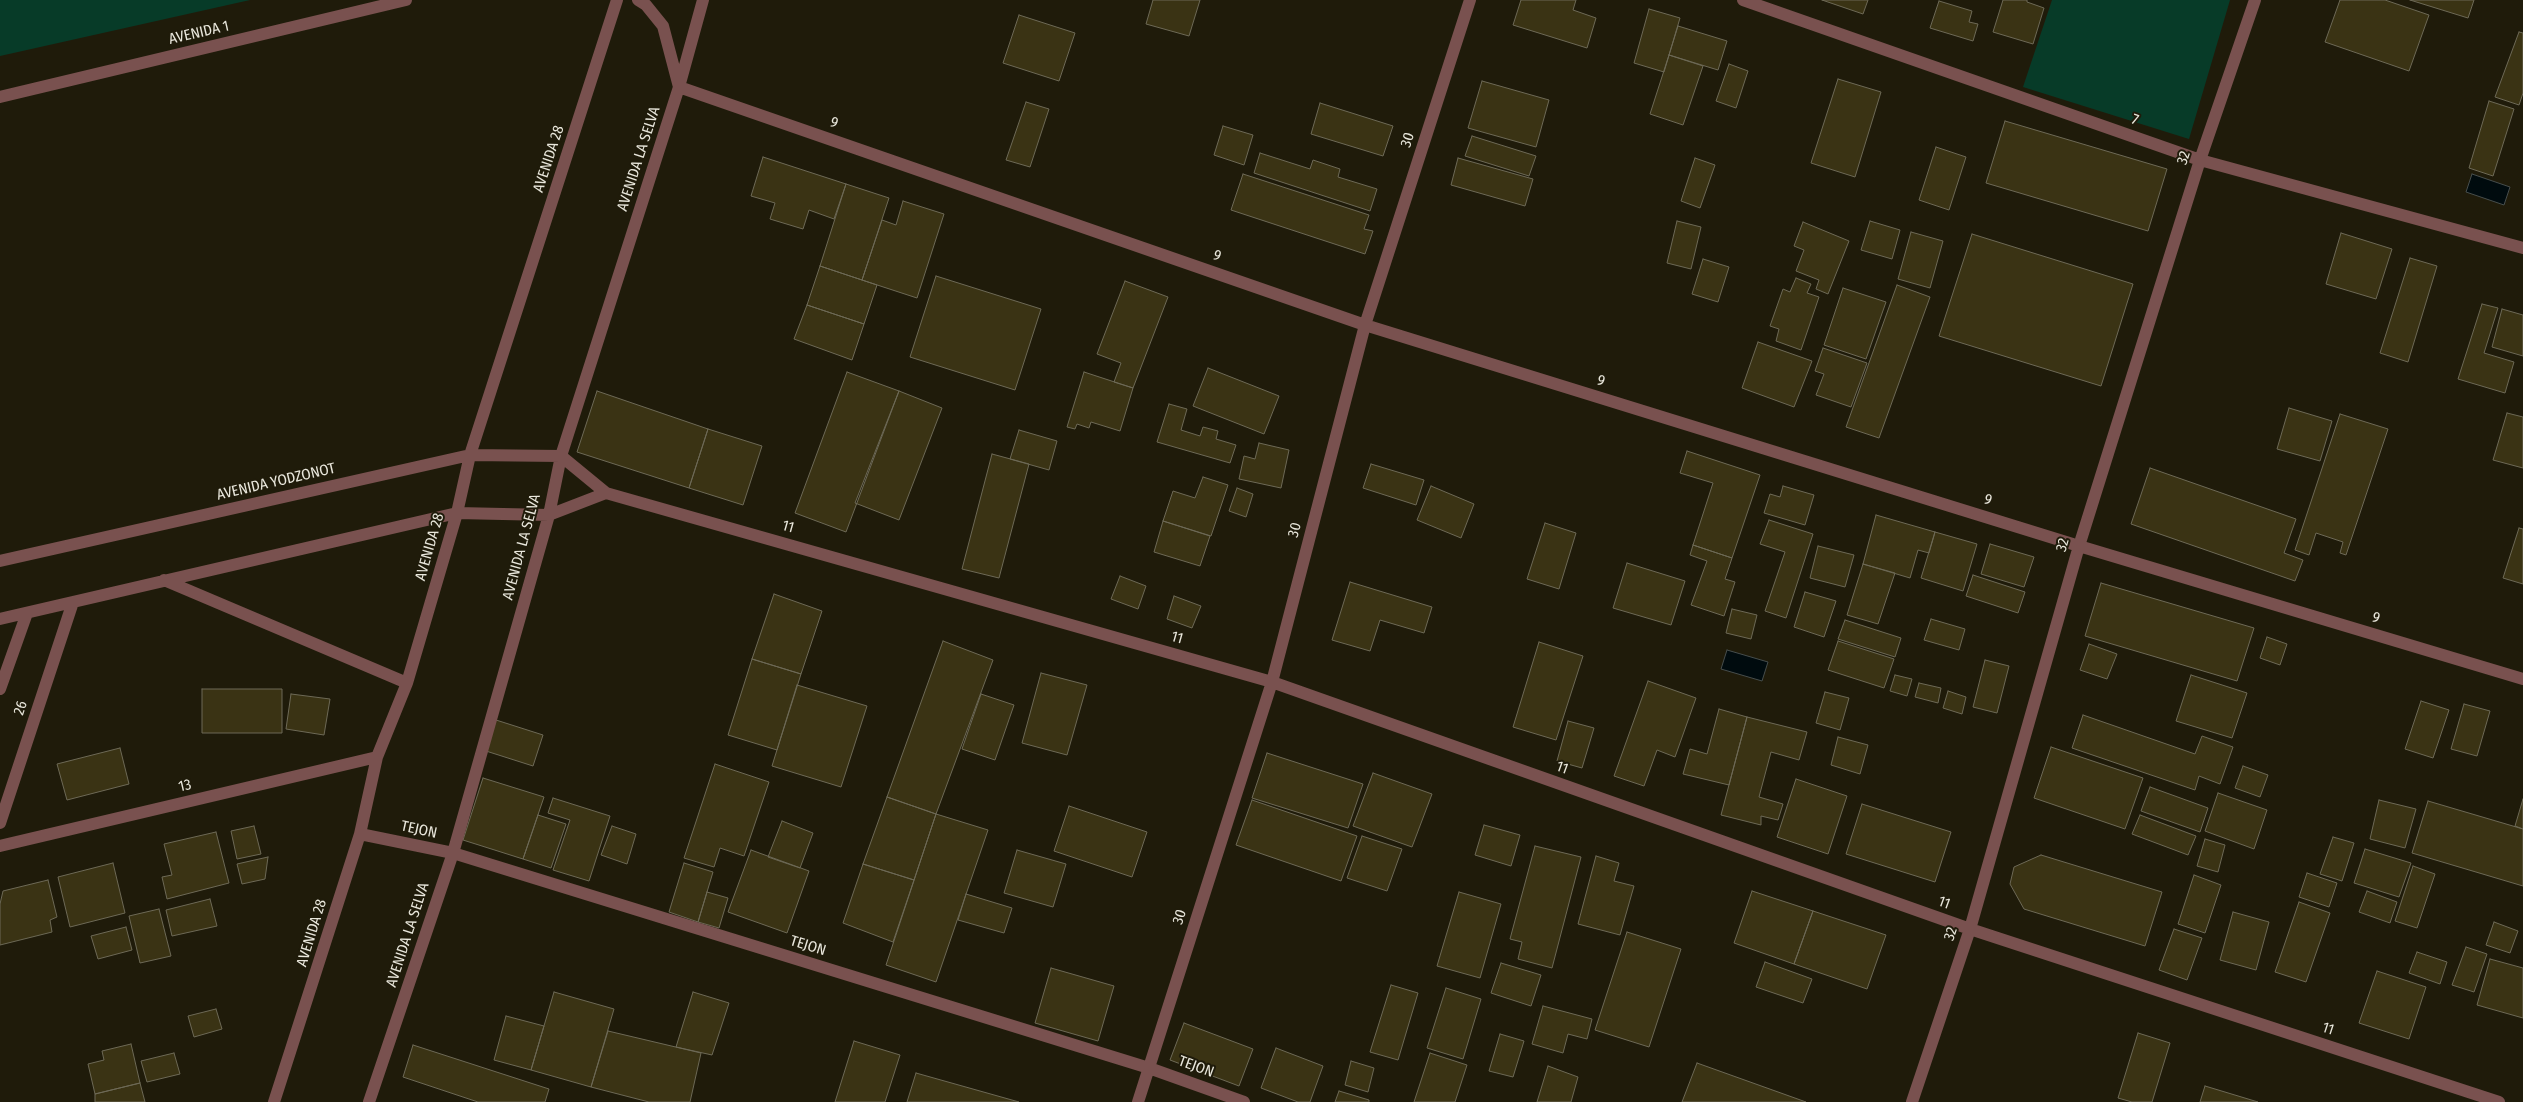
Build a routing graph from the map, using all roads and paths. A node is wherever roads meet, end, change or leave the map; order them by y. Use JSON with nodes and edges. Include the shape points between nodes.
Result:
{"nodes":[{"id":1,"x":406,"y":0,"type":"edge"},
{"id":2,"x":617,"y":0,"type":"edge"},
{"id":3,"x":638,"y":0,"type":"edge"},
{"id":4,"x":703,"y":0,"type":"edge"},
{"id":5,"x":1470,"y":0,"type":"edge"},
{"id":6,"x":1742,"y":0,"type":"edge"},
{"id":7,"x":2255,"y":0,"type":"edge"},
{"id":8,"x":679,"y":87,"type":"junction"},
{"id":9,"x":0,"y":97,"type":"edge"},
{"id":10,"x":2200,"y":160,"type":"junction"},
{"id":11,"x":2523,"y":248,"type":"edge"},
{"id":12,"x":1365,"y":325,"type":"junction"},
{"id":13,"x":470,"y":455,"type":"junction"},
{"id":14,"x":561,"y":456,"type":"junction"},
{"id":15,"x":606,"y":492,"type":"junction"},
{"id":16,"x":457,"y":513,"type":"junction"},
{"id":17,"x":550,"y":515,"type":"junction"},
{"id":18,"x":2079,"y":546,"type":"junction"},
{"id":19,"x":0,"y":561,"type":"edge"},
{"id":20,"x":164,"y":580,"type":"junction"},
{"id":21,"x":73,"y":602,"type":"junction"},
{"id":22,"x":27,"y":613,"type":"junction"},
{"id":23,"x":0,"y":619,"type":"edge"},
{"id":24,"x":2523,"y":679,"type":"edge"},
{"id":25,"x":1272,"y":682,"type":"junction"},
{"id":26,"x":407,"y":683,"type":"junction"},
{"id":27,"x":0,"y":689,"type":"edge"},
{"id":28,"x":377,"y":757,"type":"junction"},
{"id":29,"x":0,"y":823,"type":"edge"},
{"id":30,"x":360,"y":834,"type":"junction"},
{"id":31,"x":0,"y":846,"type":"edge"},
{"id":32,"x":453,"y":853,"type":"junction"},
{"id":33,"x":1970,"y":930,"type":"junction"},
{"id":34,"x":1149,"y":1068,"type":"junction"},
{"id":35,"x":274,"y":1102,"type":"edge"},
{"id":36,"x":370,"y":1102,"type":"edge"},
{"id":37,"x":1138,"y":1102,"type":"edge"},
{"id":38,"x":1244,"y":1102,"type":"edge"},
{"id":39,"x":1912,"y":1102,"type":"edge"},
{"id":40,"x":2499,"y":1102,"type":"edge"}],
"edges":[{"from":1,"to":9,"type":"street","name":"AVENIDA 1"},
{"from":2,"to":13,"type":"street","name":"AVENIDA 28"},
{"from":3,"to":8,"type":"street","via":[[664,26]]},
{"from":4,"to":8,"type":"street","name":"AVENIDA LA SELVA"},
{"from":5,"to":12,"type":"street","name":"30"},
{"from":6,"to":10,"type":"street","name":"7"},
{"from":7,"to":10,"type":"street","name":"32"},
{"from":8,"to":12,"type":"street","name":"9"},
{"from":8,"to":14,"type":"street","name":"AVENIDA LA SELVA"},
{"from":10,"to":11,"type":"street","name":"7"},
{"from":10,"to":18,"type":"street","name":"32"},
{"from":12,"to":18,"type":"street","name":"9"},
{"from":12,"to":25,"type":"street","name":"30"},
{"from":13,"to":14,"type":"street","name":"AVENIDA YODZONOT"},
{"from":13,"to":16,"type":"street","name":"AVENIDA 28"},
{"from":13,"to":19,"type":"street","name":"AVENIDA YODZONOT"},
{"from":14,"to":15,"type":"street"},
{"from":14,"to":17,"type":"street","name":"AVENIDA LA SELVA"},
{"from":15,"to":17,"type":"street"},
{"from":15,"to":25,"type":"street","name":"11"},
{"from":16,"to":17,"type":"street"},
{"from":16,"to":20,"type":"street"},
{"from":16,"to":26,"type":"street","name":"AVENIDA 28"},
{"from":17,"to":32,"type":"street","name":"AVENIDA LA SELVA"},
{"from":18,"to":24,"type":"street","name":"9"},
{"from":18,"to":33,"type":"street","name":"32"},
{"from":20,"to":21,"type":"street"},
{"from":20,"to":26,"type":"street"},
{"from":21,"to":22,"type":"street"},
{"from":21,"to":29,"type":"street","name":"26"},
{"from":22,"to":23,"type":"street"},
{"from":22,"to":27,"type":"street"},
{"from":25,"to":33,"type":"street","name":"11"},
{"from":25,"to":34,"type":"street","name":"30"},
{"from":26,"to":28,"type":"street","name":"AVENIDA 28"},
{"from":28,"to":30,"type":"street","name":"AVENIDA 28"},
{"from":28,"to":31,"type":"street","name":"13"},
{"from":30,"to":32,"type":"street","name":"TEJON"},
{"from":30,"to":35,"type":"street","name":"AVENIDA 28"},
{"from":32,"to":34,"type":"street","name":"TEJON"},
{"from":32,"to":36,"type":"street","name":"AVENIDA LA SELVA"},
{"from":33,"to":39,"type":"street","name":"32"},
{"from":33,"to":40,"type":"street","name":"11"},
{"from":34,"to":37,"type":"street","name":"30"},
{"from":34,"to":38,"type":"street","name":"TEJON"}]}
